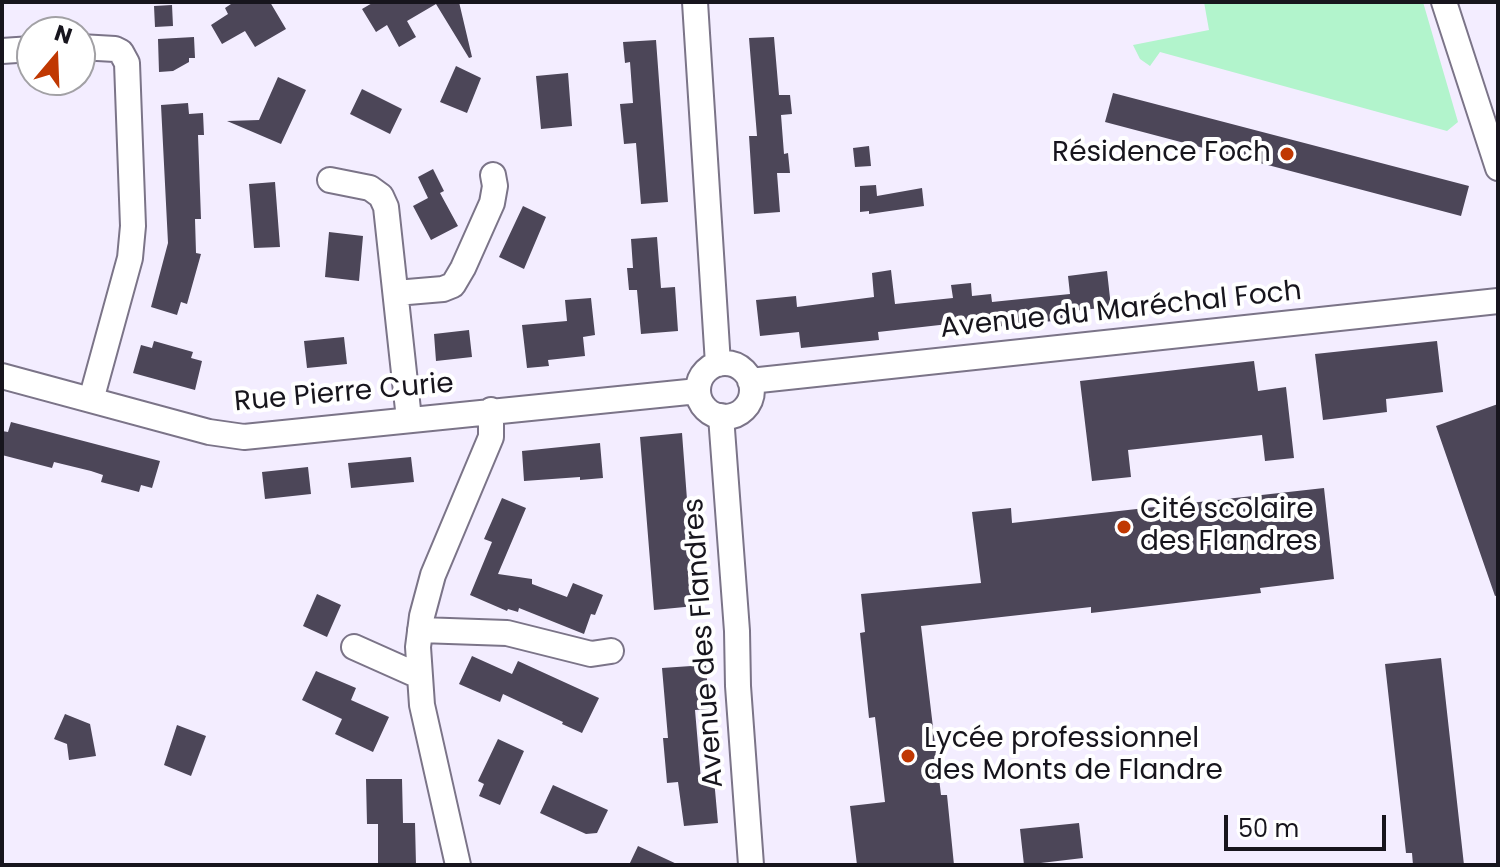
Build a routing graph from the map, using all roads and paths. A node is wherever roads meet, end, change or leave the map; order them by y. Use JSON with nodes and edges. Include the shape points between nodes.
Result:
{"nodes":[{"id":1,"x":695,"y":2,"type":"edge"},
{"id":2,"x":1444,"y":2,"type":"edge"},
{"id":3,"x":96,"y":48,"type":"edge"},
{"id":4,"x":1498,"y":168,"type":"edge"},
{"id":5,"x":493,"y":175,"type":"dead end"},
{"id":6,"x":330,"y":180,"type":"dead end"},
{"id":7,"x":396,"y":293,"type":"junction"},
{"id":8,"x":1498,"y":301,"type":"edge"},
{"id":9,"x":718,"y":364,"type":"junction"},
{"id":10,"x":2,"y":376,"type":"edge"},
{"id":11,"x":750,"y":381,"type":"junction"},
{"id":12,"x":698,"y":391,"type":"junction"},
{"id":13,"x":91,"y":400,"type":"junction"},
{"id":14,"x":491,"y":410,"type":"junction"},
{"id":15,"x":721,"y":416,"type":"junction"},
{"id":16,"x":409,"y":419,"type":"junction"},
{"id":17,"x":420,"y":630,"type":"junction"},
{"id":18,"x":354,"y":647,"type":"dead end"},
{"id":19,"x":611,"y":651,"type":"dead end"},
{"id":20,"x":419,"y":676,"type":"junction"},
{"id":21,"x":458,"y":865,"type":"edge"},
{"id":22,"x":751,"y":865,"type":"edge"}],
"edges":[{"from":1,"to":9,"type":"street"},
{"from":2,"to":4,"type":"street"},
{"from":3,"to":13,"type":"street","via":[[115,49],[127,63],[133,226],[130,258]]},
{"from":5,"to":7,"type":"street","via":[[492,203],[453,285]]},
{"from":6,"to":7,"type":"street","via":[[363,185],[384,201]]},
{"from":7,"to":16,"type":"street"},
{"from":8,"to":11,"type":"street","name":"Avenue du Maréchal Foch"},
{"from":9,"to":11,"type":"street","via":[[735,365]]},
{"from":9,"to":12,"type":"street","via":[[703,374]]},
{"from":10,"to":13,"type":"street","name":"Rue Pierre Curie"},
{"from":11,"to":15,"type":"street","via":[[746,407]]},
{"from":12,"to":14,"type":"street","name":"Rue Pierre Curie"},
{"from":12,"to":15,"type":"street","via":[[706,410]]},
{"from":13,"to":16,"type":"street","name":"Rue Pierre Curie","via":[[234,436]]},
{"from":14,"to":16,"type":"street","name":"Rue Pierre Curie"},
{"from":14,"to":17,"type":"street","via":[[491,437],[433,575]]},
{"from":15,"to":22,"type":"street","name":"Avenue des Flandres"},
{"from":17,"to":19,"type":"street","via":[[507,633],[591,654]]},
{"from":17,"to":20,"type":"street"},
{"from":18,"to":20,"type":"street"},
{"from":20,"to":21,"type":"street"}]}
